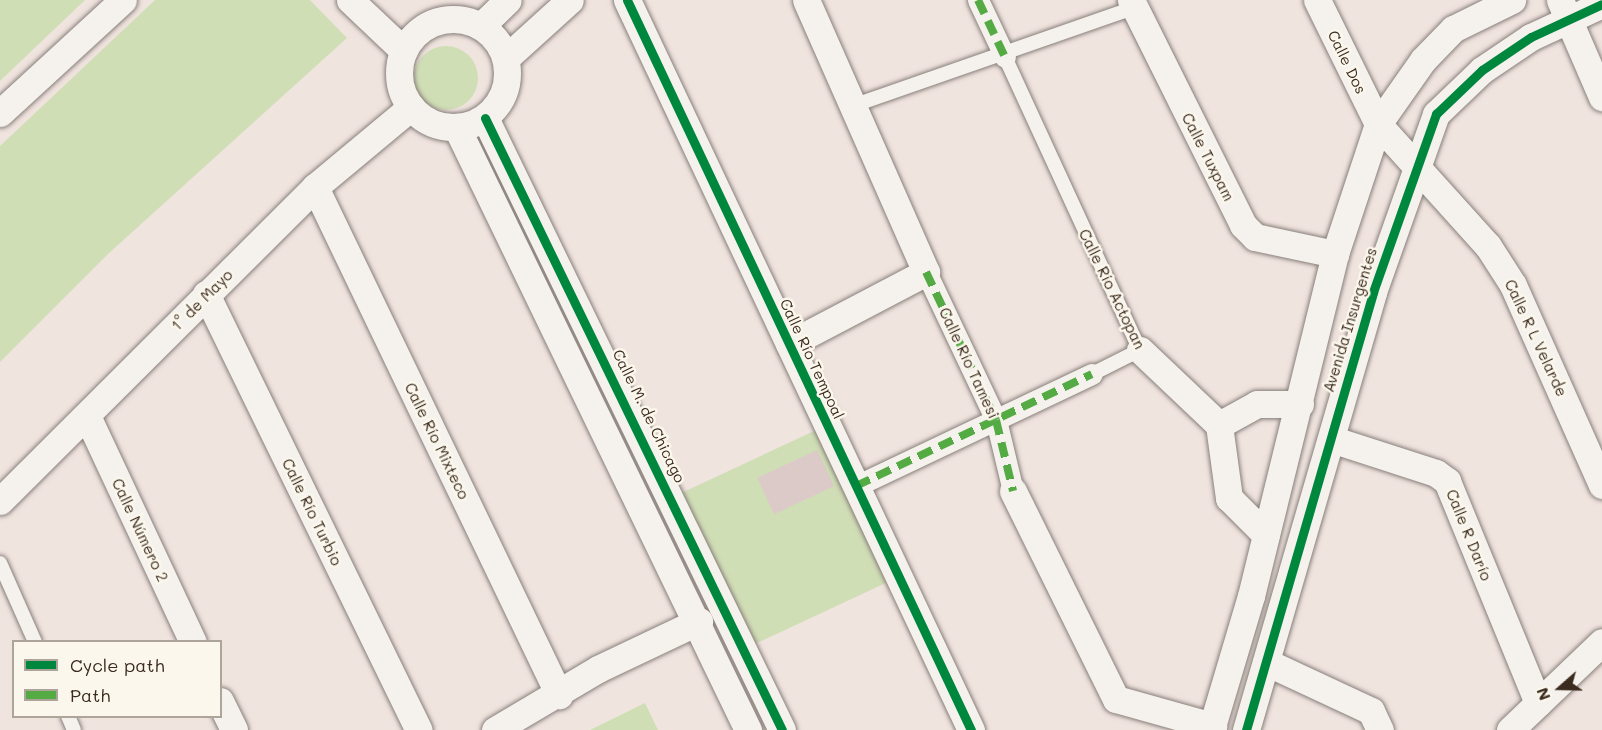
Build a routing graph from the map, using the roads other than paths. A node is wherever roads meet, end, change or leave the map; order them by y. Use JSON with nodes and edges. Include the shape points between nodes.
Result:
{"nodes":[{"id":1,"x":123,"y":0,"type":"edge"},
{"id":2,"x":350,"y":0,"type":"edge"},
{"id":3,"x":508,"y":0,"type":"edge"},
{"id":4,"x":570,"y":0,"type":"edge"},
{"id":5,"x":627,"y":0,"type":"edge"},
{"id":6,"x":806,"y":0,"type":"edge"},
{"id":7,"x":978,"y":0,"type":"edge"},
{"id":8,"x":1317,"y":0,"type":"edge"},
{"id":9,"x":1506,"y":1,"type":"edge"},
{"id":10,"x":1132,"y":4,"type":"edge"},
{"id":11,"x":1602,"y":4,"type":"edge"},
{"id":12,"x":1564,"y":10,"type":"edge"},
{"id":13,"x":481,"y":26,"type":"junction"},
{"id":14,"x":404,"y":51,"type":"junction"},
{"id":15,"x":1005,"y":57,"type":"junction"},
{"id":16,"x":506,"y":58,"type":"junction"},
{"id":17,"x":1602,"y":97,"type":"edge"},
{"id":18,"x":855,"y":105,"type":"junction"},
{"id":19,"x":411,"y":107,"type":"junction"},
{"id":20,"x":0,"y":113,"type":"edge"},
{"id":21,"x":485,"y":118,"type":"junction"},
{"id":22,"x":1378,"y":124,"type":"junction"},
{"id":23,"x":457,"y":128,"type":"junction"},
{"id":24,"x":1414,"y":167,"type":"junction"},
{"id":25,"x":315,"y":187,"type":"junction"},
{"id":26,"x":1335,"y":254,"type":"junction"},
{"id":27,"x":927,"y":272,"type":"junction"},
{"id":28,"x":206,"y":294,"type":"junction"},
{"id":29,"x":789,"y":344,"type":"junction"},
{"id":30,"x":1140,"y":350,"type":"junction"},
{"id":31,"x":1092,"y":374,"type":"joint"},
{"id":32,"x":1300,"y":404,"type":"junction"},
{"id":33,"x":88,"y":418,"type":"junction"},
{"id":34,"x":996,"y":420,"type":"junction"},
{"id":35,"x":1219,"y":425,"type":"junction"},
{"id":36,"x":1331,"y":439,"type":"junction"},
{"id":37,"x":1602,"y":485,"type":"edge"},
{"id":38,"x":856,"y":486,"type":"junction"},
{"id":39,"x":1013,"y":491,"type":"joint"},
{"id":40,"x":0,"y":501,"type":"edge"},
{"id":41,"x":1266,"y":535,"type":"junction"},
{"id":42,"x":0,"y":563,"type":"edge"},
{"id":43,"x":699,"y":621,"type":"junction"},
{"id":44,"x":34,"y":640,"type":"edge"},
{"id":45,"x":192,"y":640,"type":"edge"},
{"id":46,"x":1602,"y":642,"type":"edge"},
{"id":47,"x":1266,"y":662,"type":"junction"},
{"id":48,"x":559,"y":694,"type":"junction"},
{"id":49,"x":1538,"y":704,"type":"junction"},
{"id":50,"x":222,"y":705,"type":"edge"},
{"id":51,"x":1212,"y":728,"type":"edge"},
{"id":52,"x":234,"y":730,"type":"edge"},
{"id":53,"x":419,"y":730,"type":"edge"},
{"id":54,"x":495,"y":730,"type":"edge"},
{"id":55,"x":748,"y":730,"type":"edge"},
{"id":56,"x":782,"y":730,"type":"edge"},
{"id":57,"x":971,"y":730,"type":"edge"},
{"id":58,"x":1246,"y":730,"type":"edge"},
{"id":59,"x":1380,"y":730,"type":"edge"},
{"id":60,"x":1510,"y":730,"type":"edge"}],
"edges":[{"from":1,"to":20,"type":"street"},
{"from":2,"to":14,"type":"street"},
{"from":3,"to":13,"type":"street"},
{"from":4,"to":16,"type":"street"},
{"from":5,"to":29,"type":"street","name":"Calle Río Tempoal"},
{"from":6,"to":18,"type":"street","name":"Calle Río Tamesi"},
{"from":7,"to":15,"type":"street"},
{"from":8,"to":22,"type":"street","name":"Calle Dos"},
{"from":9,"to":22,"type":"street","name":"Avenida Insurgentes","via":[[1453,29],[1423,60]]},
{"from":10,"to":15,"type":"lane"},
{"from":10,"to":26,"type":"street","name":"Calle Tuxpam","via":[[1243,225],[1255,237]]},
{"from":11,"to":12,"type":"street","name":"Avenida Insurgentes"},
{"from":12,"to":17,"type":"street"},
{"from":12,"to":24,"type":"street","name":"Avenida Insurgentes","via":[[1482,70],[1436,114]]},
{"from":13,"to":14,"type":"street","via":[[467,20],[437,21],[423,28]]},
{"from":13,"to":16,"type":"street"},
{"from":14,"to":19,"type":"street","via":[[400,86]]},
{"from":15,"to":18,"type":"lane"},
{"from":15,"to":30,"type":"lane","name":"Calle Río Actopan","via":[[1013,82]]},
{"from":16,"to":21,"type":"street","via":[[503,97]]},
{"from":18,"to":27,"type":"street","name":"Calle Río Tamesi"},
{"from":19,"to":23,"type":"street","via":[[432,123]]},
{"from":19,"to":25,"type":"street","name":"1° de Mayo"},
{"from":21,"to":23,"type":"street"},
{"from":21,"to":56,"type":"street","name":"Calle M. de Chicago"},
{"from":22,"to":24,"type":"street","name":"Calle R L Velarde"},
{"from":22,"to":26,"type":"street","name":"Avenida Insurgentes"},
{"from":23,"to":43,"type":"street"},
{"from":24,"to":36,"type":"street","name":"Avenida Insurgentes"},
{"from":24,"to":37,"type":"street","name":"Calle R L Velarde","via":[[1488,246],[1513,285]]},
{"from":25,"to":28,"type":"street","name":"1° de Mayo"},
{"from":25,"to":48,"type":"street","name":"Calle Río Mixteco"},
{"from":26,"to":32,"type":"street","name":"Avenida Insurgentes"},
{"from":27,"to":29,"type":"street"},
{"from":27,"to":34,"type":"street","name":"Calle Río Tamesi"},
{"from":28,"to":33,"type":"street","name":"1° de Mayo"},
{"from":28,"to":53,"type":"street","name":"Calle Río Turbio"},
{"from":29,"to":38,"type":"street","name":"Calle Río Tempoal"},
{"from":30,"to":31,"type":"lane"},
{"from":30,"to":35,"type":"street","name":"Calle Río Actopan"},
{"from":31,"to":34,"type":"street"},
{"from":32,"to":35,"type":"street","via":[[1257,404]]},
{"from":32,"to":41,"type":"street","name":"Avenida Insurgentes"},
{"from":33,"to":40,"type":"street","name":"1° de Mayo"},
{"from":33,"to":45,"type":"street","name":"Calle Número 2"},
{"from":34,"to":38,"type":"street"},
{"from":34,"to":39,"type":"street","name":"Calle Río Tamesi"},
{"from":35,"to":41,"type":"street","via":[[1229,498]]},
{"from":36,"to":47,"type":"street","name":"Avenida Insurgentes"},
{"from":36,"to":49,"type":"street","name":"Calle R Darío","via":[[1436,473],[1447,482]]},
{"from":38,"to":57,"type":"street","name":"Calle Río Tempoal"},
{"from":39,"to":51,"type":"street","name":"Calle Río Tamesi","via":[[1116,699]]},
{"from":41,"to":51,"type":"street","name":"Avenida Insurgentes"},
{"from":42,"to":44,"type":"lane"},
{"from":43,"to":48,"type":"street","via":[[598,669]]},
{"from":43,"to":55,"type":"street"},
{"from":46,"to":49,"type":"street"},
{"from":47,"to":58,"type":"street","name":"Avenida Insurgentes"},
{"from":47,"to":59,"type":"street","via":[[1371,711]]},
{"from":48,"to":54,"type":"street"},
{"from":49,"to":60,"type":"street"},
{"from":50,"to":52,"type":"street"}]}
